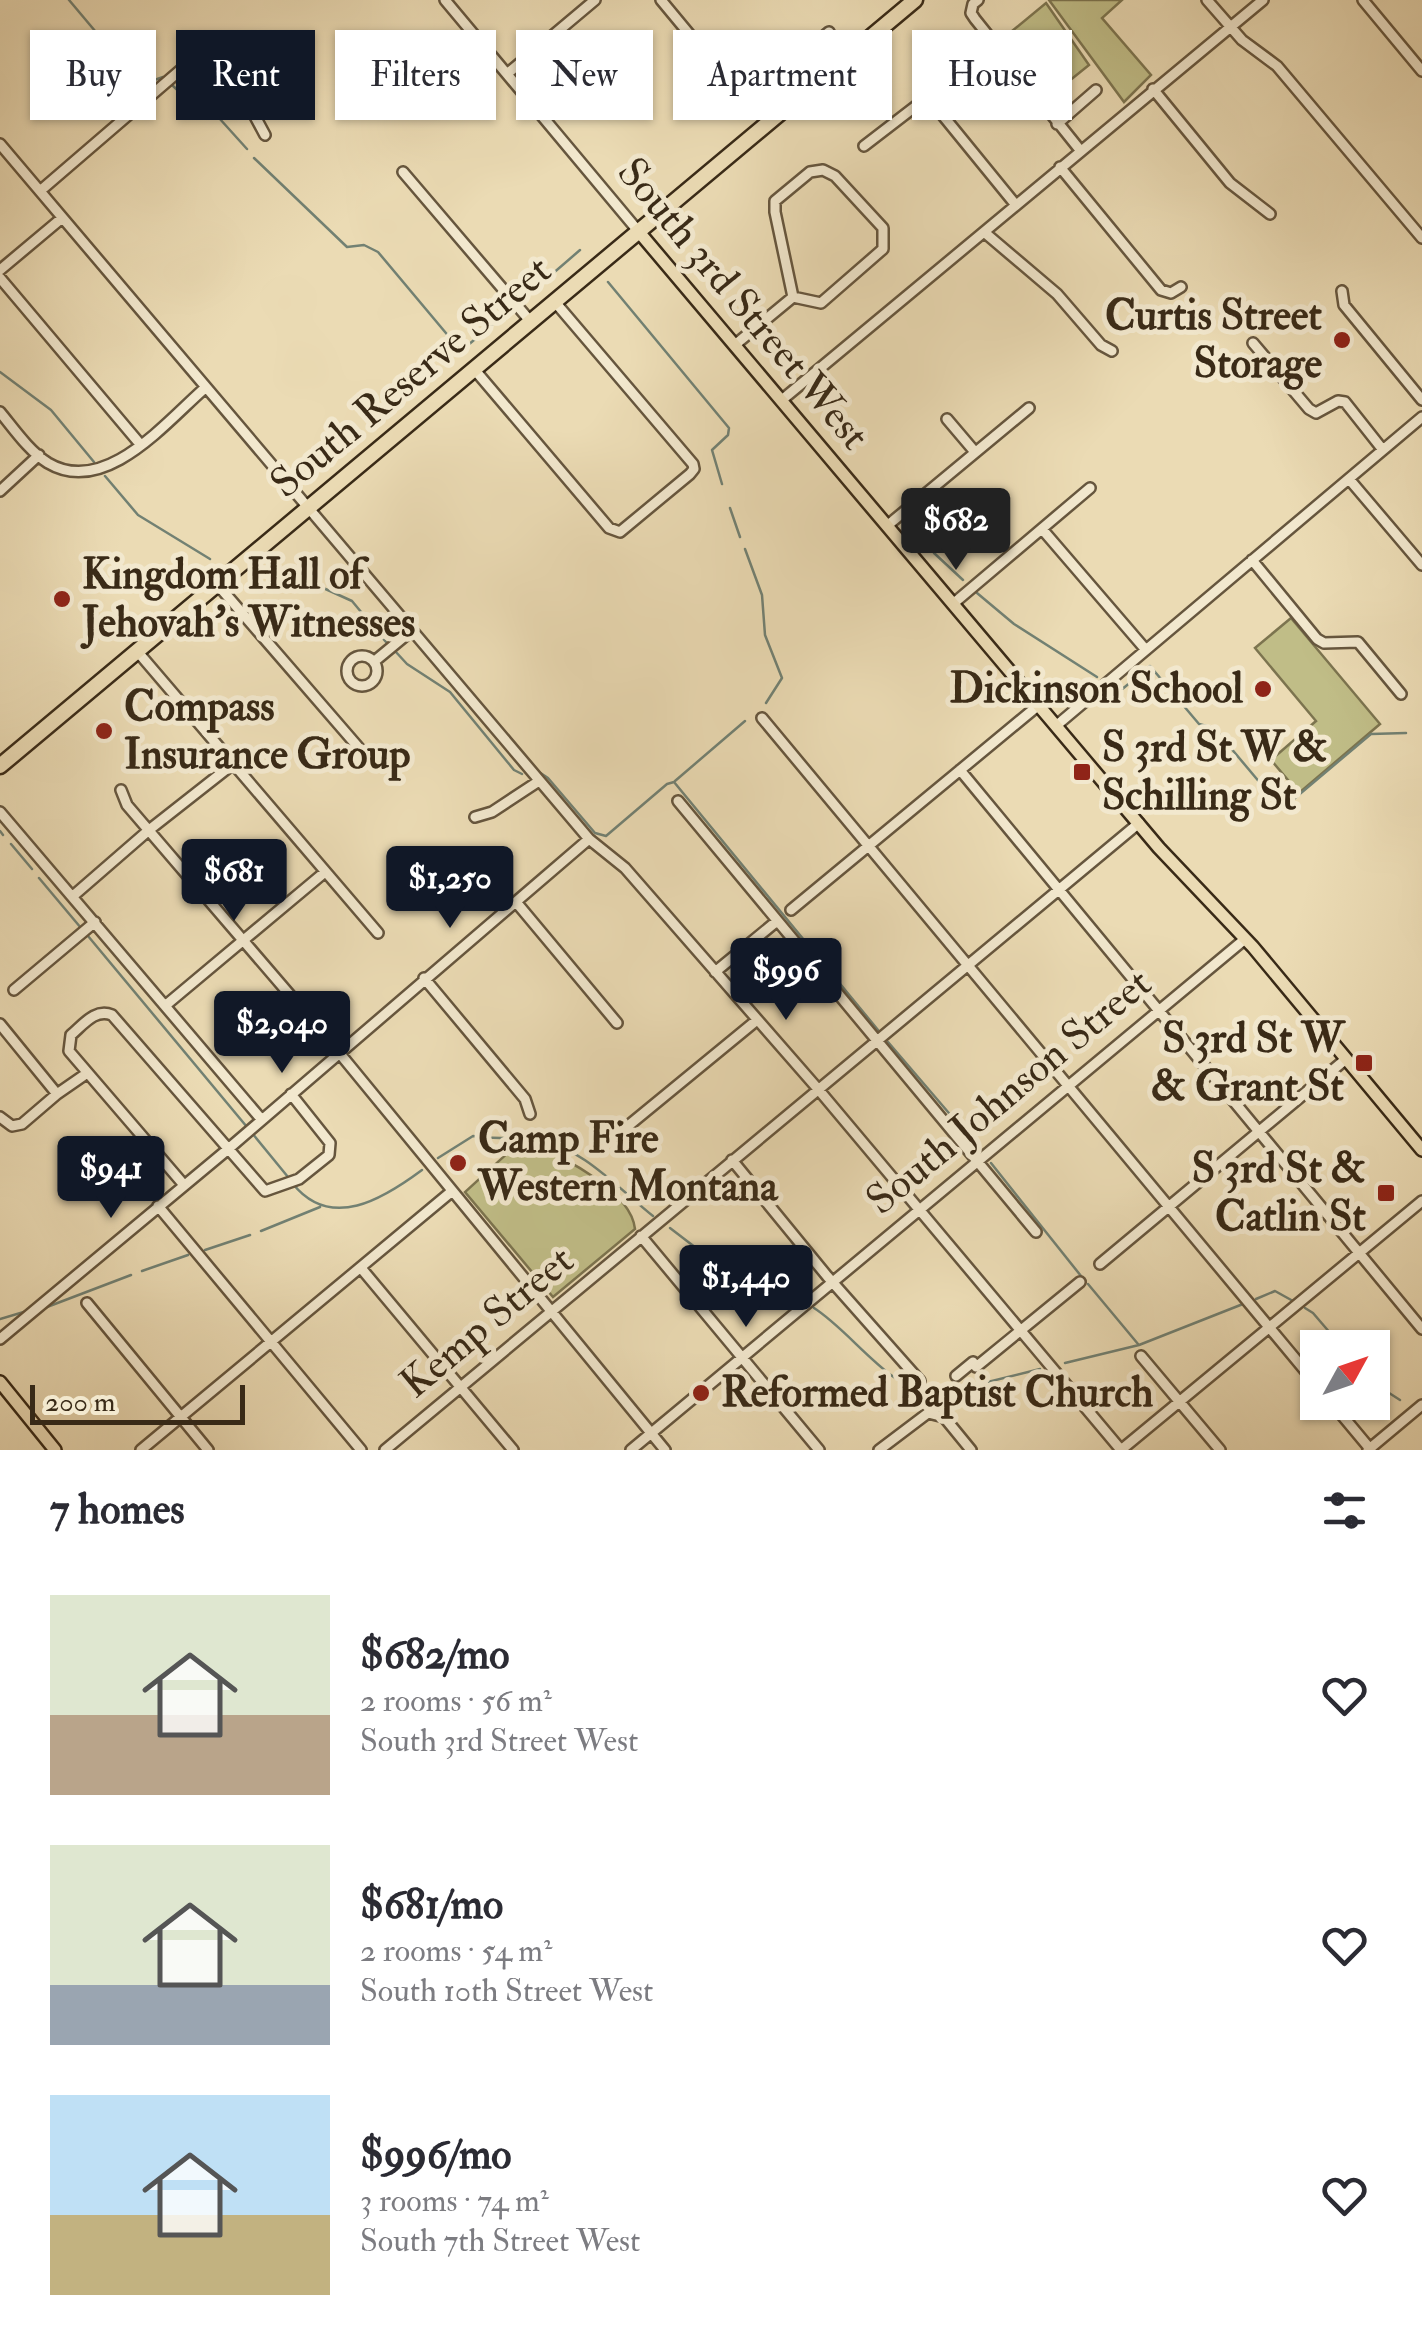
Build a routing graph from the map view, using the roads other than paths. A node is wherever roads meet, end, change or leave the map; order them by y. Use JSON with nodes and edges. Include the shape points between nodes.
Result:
{"nodes":[{"id":1,"x":446,"y":0,"type":"edge"},
{"id":2,"x":595,"y":0,"type":"edge"},
{"id":3,"x":661,"y":0,"type":"edge"},
{"id":4,"x":915,"y":0,"type":"edge"},
{"id":5,"x":978,"y":0,"type":"edge"},
{"id":6,"x":1207,"y":0,"type":"edge"},
{"id":7,"x":1263,"y":0,"type":"edge"},
{"id":8,"x":1363,"y":0,"type":"edge"},
{"id":9,"x":1229,"y":27,"type":"junction"},
{"id":10,"x":686,"y":30,"type":"edge"},
{"id":11,"x":983,"y":30,"type":"edge"},
{"id":12,"x":1422,"y":71,"type":"edge"},
{"id":13,"x":507,"y":74,"type":"junction"},
{"id":14,"x":1153,"y":89,"type":"junction"},
{"id":15,"x":1096,"y":90,"type":"dead end"},
{"id":16,"x":912,"y":108,"type":"edge"},
{"id":17,"x":947,"y":120,"type":"edge"},
{"id":18,"x":1054,"y":120,"type":"edge"},
{"id":19,"x":1057,"y":124,"type":"junction"},
{"id":20,"x":265,"y":134,"type":"dead end"},
{"id":21,"x":0,"y":144,"type":"edge"},
{"id":22,"x":864,"y":146,"type":"dead end"},
{"id":23,"x":1080,"y":150,"type":"junction"},
{"id":24,"x":1060,"y":167,"type":"junction"},
{"id":25,"x":403,"y":172,"type":"dead end"},
{"id":26,"x":40,"y":191,"type":"junction"},
{"id":27,"x":1015,"y":204,"type":"junction"},
{"id":28,"x":1270,"y":214,"type":"dead end"},
{"id":29,"x":62,"y":218,"type":"junction"},
{"id":30,"x":639,"y":232,"type":"junction"},
{"id":31,"x":984,"y":232,"type":"junction"},
{"id":32,"x":1422,"y":238,"type":"edge"},
{"id":33,"x":0,"y":270,"type":"edge"},
{"id":34,"x":0,"y":278,"type":"edge"},
{"id":35,"x":1181,"y":288,"type":"dead end"},
{"id":36,"x":1342,"y":292,"type":"dead end"},
{"id":37,"x":792,"y":298,"type":"junction"},
{"id":38,"x":555,"y":302,"type":"junction"},
{"id":39,"x":531,"y":322,"type":"junction"},
{"id":40,"x":736,"y":344,"type":"junction"},
{"id":41,"x":1253,"y":344,"type":"dead end"},
{"id":42,"x":1112,"y":351,"type":"dead end"},
{"id":43,"x":474,"y":369,"type":"junction"},
{"id":44,"x":206,"y":388,"type":"junction"},
{"id":45,"x":783,"y":400,"type":"junction"},
{"id":46,"x":1422,"y":400,"type":"edge"},
{"id":47,"x":1029,"y":408,"type":"dead end"},
{"id":48,"x":0,"y":412,"type":"edge"},
{"id":49,"x":1422,"y":417,"type":"edge"},
{"id":50,"x":947,"y":419,"type":"dead end"},
{"id":51,"x":140,"y":444,"type":"junction"},
{"id":52,"x":1383,"y":450,"type":"junction"},
{"id":53,"x":975,"y":452,"type":"junction"},
{"id":54,"x":39,"y":455,"type":"junction"},
{"id":55,"x":1349,"y":479,"type":"junction"},
{"id":56,"x":1090,"y":488,"type":"dead end"},
{"id":57,"x":0,"y":492,"type":"edge"},
{"id":58,"x":307,"y":509,"type":"junction"},
{"id":59,"x":888,"y":525,"type":"junction"},
{"id":60,"x":1042,"y":529,"type":"junction"},
{"id":61,"x":1252,"y":560,"type":"junction"},
{"id":62,"x":1422,"y":565,"type":"edge"},
{"id":63,"x":216,"y":584,"type":"junction"},
{"id":64,"x":954,"y":603,"type":"junction"},
{"id":65,"x":411,"y":631,"type":"junction"},
{"id":66,"x":1146,"y":650,"type":"junction"},
{"id":67,"x":137,"y":651,"type":"junction"},
{"id":68,"x":376,"y":660,"type":"dead end"},
{"id":69,"x":1401,"y":694,"type":"dead end"},
{"id":70,"x":1040,"y":704,"type":"junction"},
{"id":71,"x":762,"y":718,"type":"dead end"},
{"id":72,"x":1057,"y":726,"type":"junction"},
{"id":73,"x":359,"y":748,"type":"dead end"},
{"id":74,"x":233,"y":764,"type":"junction"},
{"id":75,"x":0,"y":766,"type":"edge"},
{"id":76,"x":960,"y":770,"type":"junction"},
{"id":77,"x":539,"y":781,"type":"junction"},
{"id":78,"x":121,"y":790,"type":"dead end"},
{"id":79,"x":678,"y":801,"type":"dead end"},
{"id":80,"x":0,"y":812,"type":"edge"},
{"id":81,"x":475,"y":817,"type":"dead end"},
{"id":82,"x":1139,"y":824,"type":"junction"},
{"id":83,"x":149,"y":830,"type":"junction"},
{"id":84,"x":588,"y":839,"type":"junction"},
{"id":85,"x":869,"y":846,"type":"junction"},
{"id":86,"x":325,"y":872,"type":"junction"},
{"id":87,"x":1058,"y":890,"type":"junction"},
{"id":88,"x":72,"y":896,"type":"junction"},
{"id":89,"x":516,"y":902,"type":"junction"},
{"id":90,"x":791,"y":910,"type":"dead end"},
{"id":91,"x":777,"y":921,"type":"junction"},
{"id":92,"x":94,"y":922,"type":"junction"},
{"id":93,"x":378,"y":934,"type":"dead end"},
{"id":94,"x":1245,"y":939,"type":"junction"},
{"id":95,"x":244,"y":941,"type":"junction"},
{"id":96,"x":967,"y":965,"type":"junction"},
{"id":97,"x":715,"y":972,"type":"junction"},
{"id":98,"x":424,"y":978,"type":"junction"},
{"id":99,"x":14,"y":990,"type":"dead end"},
{"id":100,"x":166,"y":1005,"type":"junction"},
{"id":101,"x":1157,"y":1011,"type":"junction"},
{"id":102,"x":757,"y":1020,"type":"junction"},
{"id":103,"x":617,"y":1023,"type":"dead end"},
{"id":104,"x":0,"y":1024,"type":"edge"},
{"id":105,"x":876,"y":1041,"type":"junction"},
{"id":106,"x":337,"y":1052,"type":"junction"},
{"id":107,"x":1346,"y":1059,"type":"junction"},
{"id":108,"x":83,"y":1076,"type":"dead end"},
{"id":109,"x":1066,"y":1086,"type":"junction"},
{"id":110,"x":818,"y":1089,"type":"junction"},
{"id":111,"x":57,"y":1094,"type":"junction"},
{"id":112,"x":292,"y":1094,"type":"junction"},
{"id":113,"x":530,"y":1114,"type":"dead end"},
{"id":114,"x":0,"y":1117,"type":"edge"},
{"id":115,"x":262,"y":1120,"type":"junction"},
{"id":116,"x":1258,"y":1131,"type":"junction"},
{"id":117,"x":617,"y":1135,"type":"dead end"},
{"id":118,"x":227,"y":1150,"type":"junction"},
{"id":119,"x":1422,"y":1150,"type":"edge"},
{"id":120,"x":732,"y":1160,"type":"junction"},
{"id":121,"x":977,"y":1161,"type":"junction"},
{"id":122,"x":184,"y":1185,"type":"junction"},
{"id":123,"x":451,"y":1192,"type":"junction"},
{"id":124,"x":1422,"y":1200,"type":"edge"},
{"id":125,"x":158,"y":1206,"type":"junction"},
{"id":126,"x":1168,"y":1207,"type":"junction"},
{"id":127,"x":919,"y":1209,"type":"junction"},
{"id":128,"x":1036,"y":1232,"type":"dead end"},
{"id":129,"x":641,"y":1236,"type":"junction"},
{"id":130,"x":1358,"y":1253,"type":"junction"},
{"id":131,"x":1100,"y":1264,"type":"dead end"},
{"id":132,"x":361,"y":1268,"type":"junction"},
{"id":133,"x":832,"y":1282,"type":"junction"},
{"id":134,"x":1080,"y":1282,"type":"dead end"},
{"id":135,"x":86,"y":1303,"type":"dead end"},
{"id":136,"x":550,"y":1312,"type":"junction"},
{"id":137,"x":1270,"y":1329,"type":"junction"},
{"id":138,"x":1422,"y":1329,"type":"edge"},
{"id":139,"x":1020,"y":1330,"type":"junction"},
{"id":140,"x":0,"y":1338,"type":"edge"},
{"id":141,"x":270,"y":1342,"type":"junction"},
{"id":142,"x":1141,"y":1356,"type":"dead end"},
{"id":143,"x":744,"y":1358,"type":"junction"},
{"id":144,"x":1300,"y":1365,"type":"edge"},
{"id":145,"x":956,"y":1376,"type":"dead end"},
{"id":146,"x":920,"y":1381,"type":"dead end"},
{"id":147,"x":0,"y":1382,"type":"edge"},
{"id":148,"x":460,"y":1388,"type":"junction"},
{"id":149,"x":1179,"y":1401,"type":"junction"},
{"id":150,"x":1422,"y":1406,"type":"edge"},
{"id":151,"x":180,"y":1417,"type":"junction"},
{"id":152,"x":1346,"y":1420,"type":"edge"},
{"id":153,"x":651,"y":1433,"type":"junction"},
{"id":154,"x":55,"y":1450,"type":"edge"},
{"id":155,"x":141,"y":1450,"type":"edge"},
{"id":156,"x":208,"y":1450,"type":"edge"},
{"id":157,"x":361,"y":1450,"type":"edge"},
{"id":158,"x":385,"y":1450,"type":"edge"},
{"id":159,"x":513,"y":1450,"type":"edge"},
{"id":160,"x":631,"y":1450,"type":"edge"},
{"id":161,"x":665,"y":1450,"type":"edge"},
{"id":162,"x":819,"y":1450,"type":"edge"},
{"id":163,"x":879,"y":1450,"type":"edge"},
{"id":164,"x":972,"y":1450,"type":"edge"},
{"id":165,"x":1121,"y":1450,"type":"edge"},
{"id":166,"x":1220,"y":1450,"type":"edge"},
{"id":167,"x":1370,"y":1450,"type":"edge"}],
"edges":[{"from":1,"to":13,"type":"street","name":"South 3rd Street West"},
{"from":2,"to":13,"type":"street"},
{"from":3,"to":10,"type":"street"},
{"from":4,"to":30,"type":"highway","name":"South Reserve Street"},
{"from":5,"to":11,"type":"street","via":[[971,13]]},
{"from":6,"to":9,"type":"street"},
{"from":7,"to":9,"type":"street"},
{"from":8,"to":12,"type":"street"},
{"from":9,"to":14,"type":"street"},
{"from":9,"to":32,"type":"street","via":[[1277,66]]},
{"from":13,"to":30,"type":"street","name":"South 3rd Street West"},
{"from":14,"to":23,"type":"street"},
{"from":14,"to":28,"type":"street","via":[[1230,183]]},
{"from":15,"to":19,"type":"street"},
{"from":16,"to":22,"type":"street"},
{"from":17,"to":27,"type":"street"},
{"from":18,"to":19,"type":"street"},
{"from":19,"to":23,"type":"street"},
{"from":20,"to":26,"type":"street","via":[[251,109],[201,56]]},
{"from":21,"to":26,"type":"street"},
{"from":23,"to":24,"type":"street"},
{"from":24,"to":27,"type":"street"},
{"from":24,"to":35,"type":"street","via":[[1161,290]]},
{"from":25,"to":39,"type":"street"},
{"from":26,"to":29,"type":"street"},
{"from":27,"to":31,"type":"street"},
{"from":29,"to":33,"type":"street"},
{"from":29,"to":44,"type":"street"},
{"from":30,"to":38,"type":"highway","name":"South Reserve Street"},
{"from":30,"to":40,"type":"main road","name":"South 3rd Street West"},
{"from":31,"to":42,"type":"street"},
{"from":31,"to":45,"type":"street"},
{"from":34,"to":51,"type":"street"},
{"from":36,"to":46,"type":"street","via":[[1344,306]]},
{"from":37,"to":37,"type":"street","via":[[820,303],[883,249],[883,228],[823,170],[810,172],[775,201]]},
{"from":37,"to":40,"type":"street"},
{"from":38,"to":39,"type":"highway","name":"South Reserve Street"},
{"from":38,"to":43,"type":"street","via":[[694,469],[635,521],[616,533]]},
{"from":39,"to":43,"type":"highway","name":"South Reserve Street"},
{"from":40,"to":45,"type":"main road","name":"South 3rd Street West"},
{"from":41,"to":52,"type":"street","via":[[1309,410],[1345,402]]},
{"from":43,"to":58,"type":"highway","name":"South Reserve Street"},
{"from":44,"to":51,"type":"street"},
{"from":44,"to":58,"type":"street"},
{"from":45,"to":59,"type":"main road","name":"South 3rd Street West"},
{"from":47,"to":53,"type":"street"},
{"from":48,"to":54,"type":"street"},
{"from":49,"to":52,"type":"street"},
{"from":50,"to":53,"type":"street"},
{"from":51,"to":54,"type":"street","via":[[91,473]]},
{"from":52,"to":55,"type":"street"},
{"from":53,"to":59,"type":"street"},
{"from":54,"to":57,"type":"street"},
{"from":55,"to":61,"type":"street"},
{"from":55,"to":62,"type":"street"},
{"from":56,"to":60,"type":"street"},
{"from":58,"to":63,"type":"highway","name":"South Reserve Street"},
{"from":58,"to":65,"type":"street"},
{"from":59,"to":64,"type":"main road","name":"South 3rd Street West"},
{"from":60,"to":64,"type":"street"},
{"from":60,"to":66,"type":"street"},
{"from":61,"to":66,"type":"street"},
{"from":61,"to":69,"type":"street","via":[[1317,639],[1358,642]]},
{"from":63,"to":67,"type":"highway","name":"South Reserve Street"},
{"from":63,"to":73,"type":"street"},
{"from":64,"to":70,"type":"main road","name":"South 3rd Street West"},
{"from":65,"to":68,"type":"street"},
{"from":65,"to":77,"type":"street"},
{"from":66,"to":72,"type":"street"},
{"from":67,"to":74,"type":"street"},
{"from":67,"to":75,"type":"highway","name":"South Reserve Street"},
{"from":70,"to":72,"type":"main road","name":"South 3rd Street West"},
{"from":70,"to":76,"type":"street"},
{"from":71,"to":85,"type":"street"},
{"from":72,"to":82,"type":"main road","name":"South 3rd Street West"},
{"from":74,"to":83,"type":"street"},
{"from":74,"to":86,"type":"street"},
{"from":76,"to":85,"type":"street"},
{"from":76,"to":87,"type":"street"},
{"from":77,"to":81,"type":"street"},
{"from":77,"to":84,"type":"street"},
{"from":78,"to":83,"type":"street"},
{"from":79,"to":91,"type":"street"},
{"from":80,"to":88,"type":"street"},
{"from":82,"to":87,"type":"street","name":"Kemp Street"},
{"from":82,"to":94,"type":"main road","name":"South 3rd Street West"},
{"from":83,"to":88,"type":"street"},
{"from":83,"to":95,"type":"street"},
{"from":84,"to":89,"type":"street"},
{"from":84,"to":97,"type":"street","via":[[624,868]]},
{"from":85,"to":90,"type":"street"},
{"from":85,"to":96,"type":"street"},
{"from":86,"to":93,"type":"street"},
{"from":86,"to":95,"type":"street"},
{"from":87,"to":96,"type":"street","name":"Kemp Street"},
{"from":87,"to":101,"type":"street"},
{"from":88,"to":92,"type":"street"},
{"from":89,"to":98,"type":"street"},
{"from":89,"to":103,"type":"street"},
{"from":91,"to":97,"type":"street"},
{"from":91,"to":105,"type":"street"},
{"from":92,"to":99,"type":"street"},
{"from":92,"to":100,"type":"street"},
{"from":94,"to":101,"type":"street","name":"South Johnson Street"},
{"from":94,"to":107,"type":"main road","name":"South 3rd Street West"},
{"from":95,"to":100,"type":"street"},
{"from":95,"to":106,"type":"street"},
{"from":96,"to":105,"type":"street","name":"Kemp Street"},
{"from":96,"to":109,"type":"street"},
{"from":97,"to":102,"type":"street"},
{"from":98,"to":106,"type":"street"},
{"from":98,"to":113,"type":"street","via":[[526,1099]]},
{"from":100,"to":115,"type":"street"},
{"from":101,"to":109,"type":"street","name":"South Johnson Street"},
{"from":101,"to":116,"type":"street"},
{"from":102,"to":110,"type":"street"},
{"from":102,"to":117,"type":"street"},
{"from":104,"to":111,"type":"street"},
{"from":105,"to":110,"type":"street","name":"Kemp Street"},
{"from":105,"to":121,"type":"street"},
{"from":106,"to":112,"type":"street"},
{"from":106,"to":123,"type":"street"},
{"from":107,"to":116,"type":"street"},
{"from":107,"to":119,"type":"main road","name":"South 3rd Street West"},
{"from":108,"to":111,"type":"street"},
{"from":109,"to":121,"type":"street","name":"South Johnson Street"},
{"from":109,"to":126,"type":"street"},
{"from":110,"to":120,"type":"street","name":"Kemp Street"},
{"from":110,"to":127,"type":"street"},
{"from":111,"to":114,"type":"street","via":[[22,1124]]},
{"from":112,"to":115,"type":"street"},
{"from":112,"to":118,"type":"street","via":[[330,1143],[327,1159],[265,1192]]},
{"from":115,"to":118,"type":"street"},
{"from":116,"to":126,"type":"street"},
{"from":116,"to":130,"type":"street"},
{"from":118,"to":122,"type":"street"},
{"from":118,"to":122,"type":"street","via":[[112,1015],[96,1014],[71,1035],[70,1050]]},
{"from":120,"to":129,"type":"street","name":"Kemp Street"},
{"from":120,"to":133,"type":"street"},
{"from":121,"to":127,"type":"street","name":"South Johnson Street"},
{"from":121,"to":128,"type":"street"},
{"from":122,"to":125,"type":"street"},
{"from":123,"to":132,"type":"street"},
{"from":123,"to":136,"type":"street"},
{"from":124,"to":130,"type":"street"},
{"from":125,"to":140,"type":"street"},
{"from":125,"to":141,"type":"street"},
{"from":126,"to":131,"type":"street"},
{"from":126,"to":137,"type":"street"},
{"from":127,"to":133,"type":"street","name":"South Johnson Street"},
{"from":127,"to":139,"type":"street"},
{"from":129,"to":136,"type":"street","name":"Kemp Street"},
{"from":129,"to":143,"type":"street"},
{"from":130,"to":137,"type":"street"},
{"from":130,"to":138,"type":"street"},
{"from":132,"to":141,"type":"street"},
{"from":132,"to":148,"type":"street"},
{"from":133,"to":143,"type":"street","name":"South Johnson Street"},
{"from":133,"to":146,"type":"street"},
{"from":134,"to":139,"type":"street"},
{"from":135,"to":151,"type":"street"},
{"from":136,"to":148,"type":"street","name":"Kemp Street"},
{"from":136,"to":153,"type":"street"},
{"from":137,"to":144,"type":"street"},
{"from":137,"to":149,"type":"street"},
{"from":139,"to":145,"type":"street"},
{"from":139,"to":165,"type":"street"},
{"from":141,"to":151,"type":"street"},
{"from":141,"to":157,"type":"street"},
{"from":142,"to":149,"type":"street"},
{"from":143,"to":153,"type":"street","name":"South Johnson Street"},
{"from":143,"to":162,"type":"street"},
{"from":147,"to":154,"type":"main road"},
{"from":148,"to":158,"type":"street","name":"Kemp Street"},
{"from":148,"to":159,"type":"street"},
{"from":149,"to":165,"type":"street"},
{"from":149,"to":166,"type":"street"},
{"from":150,"to":167,"type":"street"},
{"from":151,"to":155,"type":"street"},
{"from":151,"to":156,"type":"street"},
{"from":152,"to":167,"type":"street"},
{"from":153,"to":160,"type":"street","name":"South Johnson Street"},
{"from":153,"to":161,"type":"street"},
{"from":163,"to":164,"type":"street","via":[[920,1416],[934,1413]]}]}
